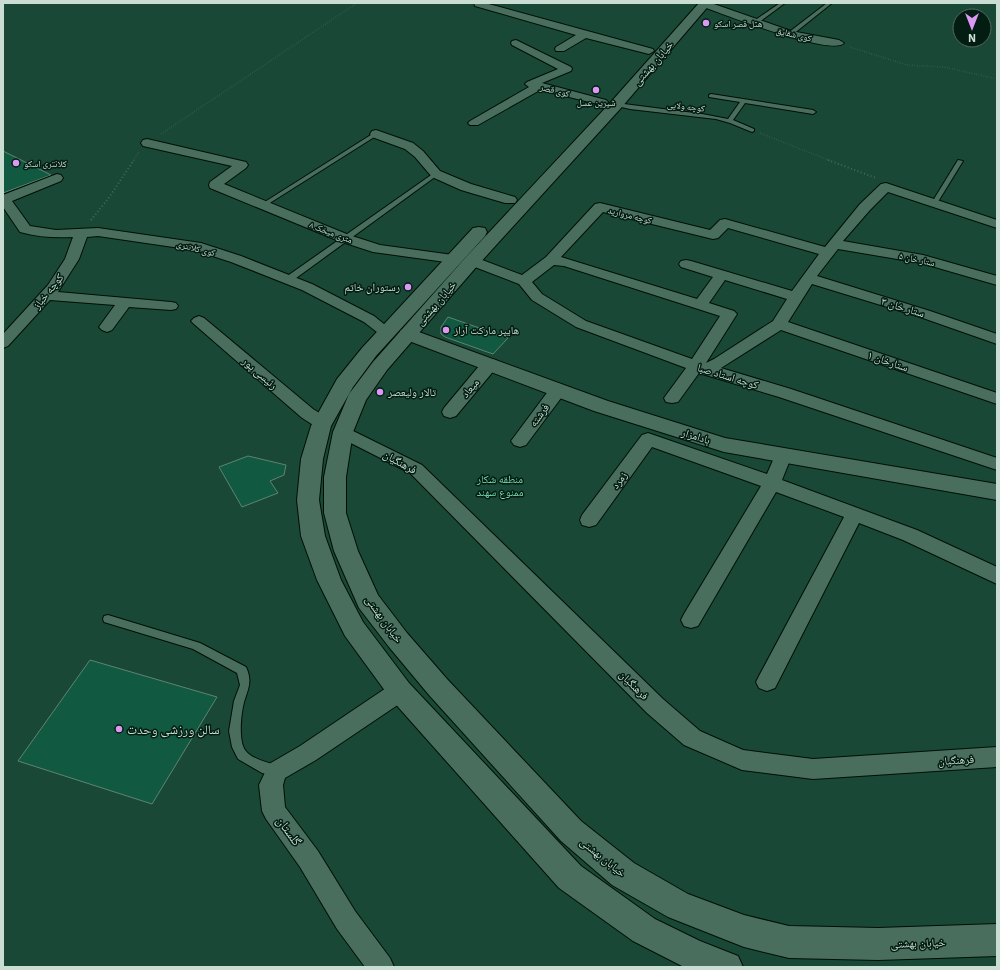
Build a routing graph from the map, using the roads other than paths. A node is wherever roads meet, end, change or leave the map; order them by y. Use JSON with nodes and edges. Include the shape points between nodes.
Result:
{"nodes":[{"id":1,"x":479,"y":3,"type":"edge"},
{"id":2,"x":700,"y":3,"type":"edge"},
{"id":3,"x":783,"y":3,"type":"edge"},
{"id":4,"x":830,"y":3,"type":"edge"},
{"id":5,"x":468,"y":9,"type":"dead end"},
{"id":6,"x":756,"y":22,"type":"junction"},
{"id":7,"x":585,"y":34,"type":"junction"},
{"id":8,"x":790,"y":34,"type":"junction"},
{"id":9,"x":516,"y":43,"type":"dead end"},
{"id":10,"x":839,"y":43,"type":"road end"},
{"id":11,"x":560,"y":49,"type":"dead end"},
{"id":12,"x":649,"y":51,"type":"junction"},
{"id":13,"x":538,"y":86,"type":"junction"},
{"id":14,"x":711,"y":96,"type":"dead end"},
{"id":15,"x":744,"y":101,"type":"junction"},
{"id":16,"x":609,"y":104,"type":"junction"},
{"id":17,"x":813,"y":112,"type":"dead end"},
{"id":18,"x":729,"y":121,"type":"junction"},
{"id":19,"x":474,"y":123,"type":"dead end"},
{"id":20,"x":752,"y":130,"type":"road end"},
{"id":21,"x":376,"y":134,"type":"joint"},
{"id":22,"x":147,"y":143,"type":"road end"},
{"id":23,"x":960,"y":161,"type":"dead end"},
{"id":24,"x":436,"y":174,"type":"junction"},
{"id":25,"x":57,"y":178,"type":"dead end"},
{"id":26,"x":3,"y":200,"type":"edge"},
{"id":27,"x":510,"y":200,"type":"junction"},
{"id":28,"x":934,"y":204,"type":"junction"},
{"id":29,"x":263,"y":205,"type":"junction"},
{"id":30,"x":725,"y":223,"type":"joint"},
{"id":31,"x":997,"y":224,"type":"edge"},
{"id":32,"x":82,"y":232,"type":"junction"},
{"id":33,"x":344,"y":238,"type":"junction"},
{"id":34,"x":831,"y":248,"type":"junction"},
{"id":35,"x":463,"y":260,"type":"junction"},
{"id":36,"x":551,"y":260,"type":"junction"},
{"id":37,"x":686,"y":264,"type":"dead end"},
{"id":38,"x":722,"y":275,"type":"junction"},
{"id":39,"x":808,"y":278,"type":"junction"},
{"id":40,"x":289,"y":280,"type":"junction"},
{"id":41,"x":524,"y":281,"type":"junction"},
{"id":42,"x":997,"y":282,"type":"edge"},
{"id":43,"x":47,"y":295,"type":"junction"},
{"id":44,"x":796,"y":297,"type":"junction"},
{"id":45,"x":125,"y":302,"type":"junction"},
{"id":46,"x":700,"y":304,"type":"junction"},
{"id":47,"x":171,"y":306,"type":"dead end"},
{"id":48,"x":199,"y":321,"type":"dead end"},
{"id":49,"x":779,"y":324,"type":"junction"},
{"id":50,"x":107,"y":327,"type":"dead end"},
{"id":51,"x":399,"y":332,"type":"junction"},
{"id":52,"x":997,"y":339,"type":"edge"},
{"id":53,"x":3,"y":343,"type":"edge"},
{"id":54,"x":490,"y":364,"type":"junction"},
{"id":55,"x":700,"y":367,"type":"junction"},
{"id":56,"x":558,"y":390,"type":"junction"},
{"id":57,"x":672,"y":398,"type":"dead end"},
{"id":58,"x":997,"y":399,"type":"edge"},
{"id":59,"x":450,"y":412,"type":"dead end"},
{"id":60,"x":333,"y":428,"type":"junction"},
{"id":61,"x":520,"y":441,"type":"dead end"},
{"id":62,"x":783,"y":455,"type":"junction"},
{"id":63,"x":997,"y":464,"type":"edge"},
{"id":64,"x":772,"y":483,"type":"junction"},
{"id":65,"x":996,"y":489,"type":"edge"},
{"id":66,"x":855,"y":514,"type":"junction"},
{"id":67,"x":589,"y":520,"type":"dead end"},
{"id":68,"x":997,"y":576,"type":"edge"},
{"id":69,"x":108,"y":619,"type":"dead end"},
{"id":70,"x":691,"y":620,"type":"dead end"},
{"id":71,"x":767,"y":682,"type":"dead end"},
{"id":72,"x":400,"y":691,"type":"junction"},
{"id":73,"x":997,"y":757,"type":"edge"},
{"id":74,"x":277,"y":771,"type":"junction"},
{"id":75,"x":997,"y":940,"type":"edge"},
{"id":76,"x":381,"y":967,"type":"edge"},
{"id":77,"x":727,"y":967,"type":"edge"}],
"edges":[{"from":1,"to":5,"type":"street"},
{"from":1,"to":7,"type":"street"},
{"from":2,"to":6,"type":"street","name":"کوی شقایق"},
{"from":2,"to":12,"type":"main road","name":"خیابان بهشتی"},
{"from":2,"to":16,"type":"main road","name":"خیابان بهشتی"},
{"from":3,"to":6,"type":"lane"},
{"from":4,"to":8,"type":"lane"},
{"from":6,"to":8,"type":"street","name":"کوی شقایق"},
{"from":7,"to":11,"type":"street"},
{"from":7,"to":12,"type":"street"},
{"from":8,"to":10,"type":"street","name":"کوی شقایق"},
{"from":9,"to":13,"type":"street","name":"کوی قصر","via":[[567,69],[531,84]]},
{"from":12,"to":16,"type":"main road","name":"خیابان بهشتی"},
{"from":13,"to":16,"type":"street","name":"کوی قصر"},
{"from":13,"to":19,"type":"street"},
{"from":14,"to":15,"type":"lane"},
{"from":15,"to":17,"type":"lane"},
{"from":15,"to":18,"type":"lane"},
{"from":16,"to":18,"type":"lane","name":"کوچه ولایی"},
{"from":16,"to":27,"type":"main road","name":"خیابان بهشتی"},
{"from":16,"to":35,"type":"main road","name":"خیابان بهشتی"},
{"from":18,"to":20,"type":"lane","name":"کوچه ولایی"},
{"from":21,"to":24,"type":"street","via":[[409,146]]},
{"from":21,"to":29,"type":"lane"},
{"from":22,"to":29,"type":"street","name":"۸ متری میخک","via":[[242,165],[215,185]]},
{"from":23,"to":28,"type":"lane"},
{"from":24,"to":27,"type":"street","via":[[466,188]]},
{"from":24,"to":33,"type":"lane"},
{"from":25,"to":26,"type":"street"},
{"from":26,"to":32,"type":"street","name":"کوی کلانتری","via":[[25,229],[56,234]]},
{"from":27,"to":35,"type":"main road","name":"خیابان بهشتی"},
{"from":28,"to":31,"type":"street"},
{"from":28,"to":34,"type":"street","via":[[886,188],[865,207]]},
{"from":29,"to":33,"type":"street","name":"۸ متری میخک"},
{"from":30,"to":34,"type":"street","name":"ستار خان ۵"},
{"from":30,"to":36,"type":"street","name":"کوچه مروارید","via":[[713,235],[600,207]]},
{"from":32,"to":40,"type":"street","name":"کوی کلانتری","via":[[124,235],[196,246]]},
{"from":32,"to":43,"type":"street","name":"کوچه خباز","via":[[72,259]]},
{"from":33,"to":35,"type":"street","name":"۸ متری میخک","via":[[378,249]]},
{"from":33,"to":40,"type":"lane"},
{"from":34,"to":39,"type":"street"},
{"from":34,"to":42,"type":"street","name":"ستار خان ۵","via":[[923,259]]},
{"from":35,"to":41,"type":"street"},
{"from":35,"to":51,"type":"main road","name":"خیابان بهشتی"},
{"from":36,"to":41,"type":"street"},
{"from":36,"to":46,"type":"street","via":[[566,262]]},
{"from":37,"to":38,"type":"street"},
{"from":38,"to":44,"type":"street"},
{"from":38,"to":46,"type":"street"},
{"from":39,"to":44,"type":"street"},
{"from":39,"to":52,"type":"street","name":"ستار خان ۳"},
{"from":40,"to":51,"type":"street","name":"کوی کلانتری"},
{"from":41,"to":55,"type":"street","name":"کوچه استاد صبا","via":[[537,297],[581,324]]},
{"from":43,"to":45,"type":"street"},
{"from":43,"to":53,"type":"street","name":"کوچه خباز"},
{"from":44,"to":49,"type":"street"},
{"from":45,"to":47,"type":"street"},
{"from":45,"to":50,"type":"street"},
{"from":46,"to":55,"type":"street","via":[[729,314]]},
{"from":48,"to":60,"type":"street","name":"رئیسی پور","via":[[307,413]]},
{"from":49,"to":55,"type":"street","via":[[720,363]]},
{"from":49,"to":58,"type":"street","name":"ستارخان ۱"},
{"from":51,"to":54,"type":"main road","name":"بادامزار"},
{"from":51,"to":60,"type":"main road","name":"خیابان بهشتی","via":[[380,366]]},
{"from":54,"to":56,"type":"main road","name":"بادامزار"},
{"from":54,"to":59,"type":"street","name":"میعاد"},
{"from":55,"to":57,"type":"street"},
{"from":55,"to":63,"type":"street","name":"کوچه استاد صبا"},
{"from":56,"to":61,"type":"street","name":"فرشته"},
{"from":56,"to":62,"type":"main road","name":"بادامزار","via":[[724,444]]},
{"from":60,"to":72,"type":"main road","name":"خیابان بهشتی","via":[[312,459],[308,500],[313,536],[329,580],[354,629]]},
{"from":60,"to":73,"type":"street","name":"فرهنگیان","via":[[416,470],[655,706],[692,738],[742,760],[813,769]]},
{"from":60,"to":75,"type":"main road","name":"خیابان بهشتی","via":[[335,513],[346,551],[368,601],[438,687],[571,831],[623,874],[679,906],[744,931],[789,942],[878,944]]},
{"from":62,"to":64,"type":"street"},
{"from":62,"to":65,"type":"main road","name":"بادامزار"},
{"from":64,"to":66,"type":"street"},
{"from":64,"to":67,"type":"street","name":"زمرد","via":[[648,439]]},
{"from":64,"to":70,"type":"street"},
{"from":66,"to":68,"type":"street","via":[[910,535]]},
{"from":66,"to":71,"type":"street"},
{"from":69,"to":74,"type":"lane","via":[[196,646],[242,670],[245,685],[239,701],[235,731],[238,747],[242,755],[266,769]]},
{"from":72,"to":74,"type":"street"},
{"from":72,"to":77,"type":"main road","name":"خیابان بهشتی","via":[[570,877],[644,930],[693,955]]},
{"from":74,"to":76,"type":"street","name":"گلستان","via":[[271,785],[274,811],[346,920]]}]}
